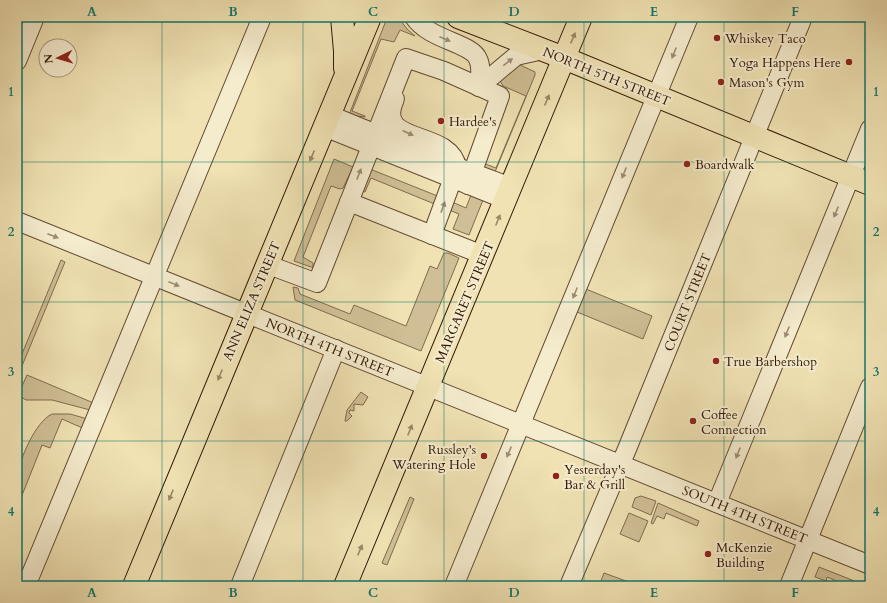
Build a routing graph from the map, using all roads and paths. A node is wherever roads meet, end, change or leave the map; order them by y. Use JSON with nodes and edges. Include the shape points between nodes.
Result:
{"nodes":[{"id":1,"x":35,"y":17,"type":"edge"},
{"id":2,"x":262,"y":17,"type":"edge"},
{"id":3,"x":342,"y":17,"type":"edge"},
{"id":4,"x":370,"y":17,"type":"edge"},
{"id":5,"x":414,"y":17,"type":"edge"},
{"id":6,"x":458,"y":17,"type":"edge"},
{"id":7,"x":582,"y":17,"type":"edge"},
{"id":8,"x":689,"y":17,"type":"edge"},
{"id":9,"x":803,"y":17,"type":"edge"},
{"id":10,"x":543,"y":50,"type":"junction"},
{"id":11,"x":564,"y":58,"type":"junction"},
{"id":12,"x":17,"y":61,"type":"edge"},
{"id":13,"x":444,"y":71,"type":"junction"},
{"id":14,"x":345,"y":77,"type":"junction"},
{"id":15,"x":479,"y":87,"type":"junction"},
{"id":16,"x":656,"y":96,"type":"junction"},
{"id":17,"x":327,"y":121,"type":"junction"},
{"id":18,"x":870,"y":129,"type":"edge"},
{"id":19,"x":754,"y":137,"type":"junction"},
{"id":20,"x":373,"y":140,"type":"junction"},
{"id":21,"x":463,"y":176,"type":"junction"},
{"id":22,"x":860,"y":180,"type":"edge"},
{"id":23,"x":508,"y":194,"type":"junction"},
{"id":24,"x":348,"y":202,"type":"junction"},
{"id":25,"x":17,"y":222,"type":"edge"},
{"id":26,"x":432,"y":235,"type":"junction"},
{"id":27,"x":484,"y":255,"type":"junction"},
{"id":28,"x":266,"y":264,"type":"junction"},
{"id":29,"x":154,"y":276,"type":"junction"},
{"id":30,"x":246,"y":313,"type":"junction"},
{"id":31,"x":336,"y":349,"type":"junction"},
{"id":32,"x":428,"y":387,"type":"junction"},
{"id":33,"x":870,"y":387,"type":"edge"},
{"id":34,"x":521,"y":424,"type":"junction"},
{"id":35,"x":620,"y":465,"type":"junction"},
{"id":36,"x":717,"y":503,"type":"junction"},
{"id":37,"x":808,"y":539,"type":"junction"},
{"id":38,"x":870,"y":565,"type":"edge"},
{"id":39,"x":26,"y":586,"type":"edge"},
{"id":40,"x":134,"y":586,"type":"edge"},
{"id":41,"x":240,"y":586,"type":"edge"},
{"id":42,"x":345,"y":586,"type":"edge"},
{"id":43,"x":454,"y":586,"type":"edge"},
{"id":44,"x":569,"y":586,"type":"edge"},
{"id":45,"x":789,"y":586,"type":"edge"}],
"edges":[{"from":1,"to":12,"type":"street"},
{"from":2,"to":29,"type":"street"},
{"from":3,"to":14,"type":"main road"},
{"from":4,"to":14,"type":"main road","name":"ANN ELIZA STREET"},
{"from":5,"to":15,"type":"street","one_way":true,"via":[[419,25],[431,33],[472,51],[478,58]]},
{"from":6,"to":10,"type":"main road","name":"NORTH 5TH STREET"},
{"from":11,"to":7,"type":"main road","name":"MARGARET STREET","one_way":true},
{"from":8,"to":16,"type":"street","one_way":true},
{"from":9,"to":19,"type":"street","name":"COURT STREET"},
{"from":10,"to":11,"type":"main road","name":"NORTH 5TH STREET"},
{"from":15,"to":10,"type":"street","one_way":true,"via":[[516,56]]},
{"from":11,"to":16,"type":"main road","name":"NORTH 5TH STREET"},
{"from":23,"to":11,"type":"main road","name":"MARGARET STREET","one_way":true},
{"from":13,"to":15,"type":"street"},
{"from":13,"to":20,"type":"street","via":[[406,58]]},
{"from":13,"to":21,"type":"street","one_way":true,"via":[[423,69],[411,72],[392,106],[391,120],[396,127],[451,153]]},
{"from":14,"to":17,"type":"main road","name":"ANN ELIZA STREET"},
{"from":15,"to":21,"type":"street","via":[[500,96]]},
{"from":16,"to":19,"type":"main road","name":"NORTH 5TH STREET"},
{"from":16,"to":34,"type":"street","one_way":true},
{"from":17,"to":20,"type":"street"},
{"from":17,"to":28,"type":"main road","name":"ANN ELIZA STREET","one_way":true},
{"from":18,"to":22,"type":"street"},
{"from":19,"to":22,"type":"main road","name":"NORTH 5TH STREET"},
{"from":19,"to":35,"type":"street","name":"COURT STREET"},
{"from":20,"to":21,"type":"street"},
{"from":24,"to":20,"type":"street","one_way":true},
{"from":21,"to":23,"type":"street"},
{"from":26,"to":21,"type":"street","one_way":true},
{"from":22,"to":36,"type":"street","one_way":true},
{"from":27,"to":23,"type":"main road","name":"MARGARET STREET","one_way":true},
{"from":24,"to":26,"type":"street"},
{"from":24,"to":28,"type":"street","via":[[317,283]]},
{"from":25,"to":29,"type":"street","name":"NORTH 4TH STREET","one_way":true},
{"from":26,"to":27,"type":"street"},
{"from":27,"to":32,"type":"main road","name":"MARGARET STREET"},
{"from":28,"to":30,"type":"main road","name":"ANN ELIZA STREET"},
{"from":29,"to":30,"type":"street","name":"NORTH 4TH STREET","one_way":true},
{"from":29,"to":39,"type":"street"},
{"from":30,"to":31,"type":"street","name":"NORTH 4TH STREET"},
{"from":30,"to":40,"type":"main road","name":"ANN ELIZA STREET","one_way":true},
{"from":31,"to":32,"type":"street","name":"NORTH 4TH STREET"},
{"from":31,"to":41,"type":"street"},
{"from":32,"to":34,"type":"street","name":"NORTH 4TH STREET"},
{"from":42,"to":32,"type":"main road","name":"MARGARET STREET","one_way":true},
{"from":33,"to":37,"type":"street"},
{"from":34,"to":35,"type":"street","name":"NORTH 4TH STREET"},
{"from":34,"to":43,"type":"street","one_way":true},
{"from":35,"to":36,"type":"street","name":"SOUTH 4TH STREET"},
{"from":35,"to":44,"type":"street","name":"COURT STREET"},
{"from":36,"to":37,"type":"street","name":"SOUTH 4TH STREET"},
{"from":37,"to":38,"type":"street","name":"SOUTH 4TH STREET"},
{"from":37,"to":45,"type":"street"}]}
